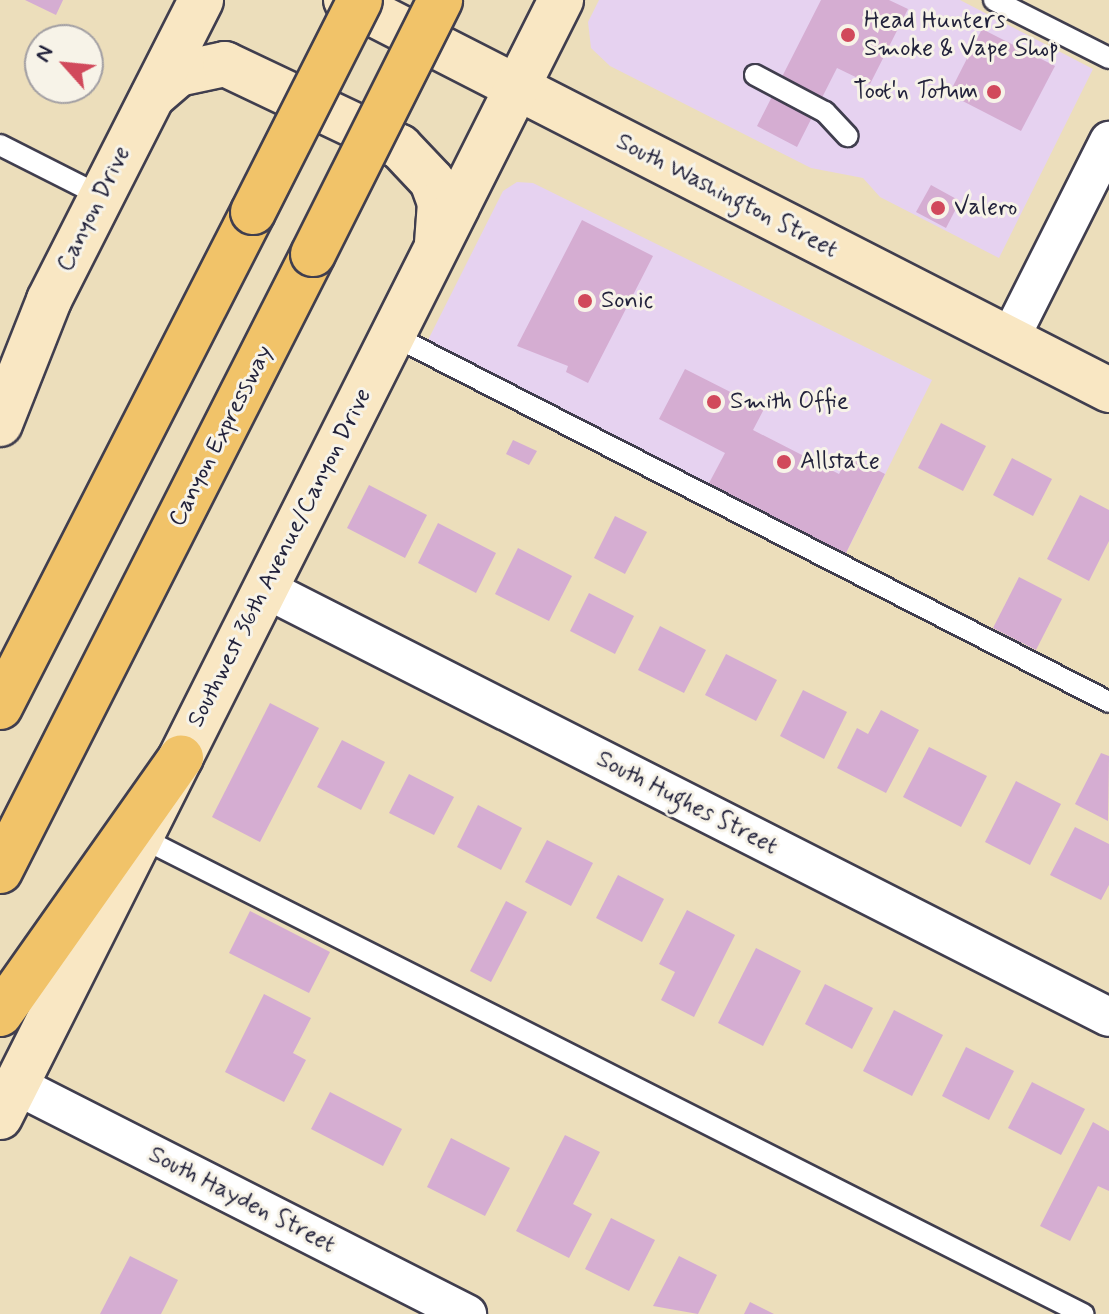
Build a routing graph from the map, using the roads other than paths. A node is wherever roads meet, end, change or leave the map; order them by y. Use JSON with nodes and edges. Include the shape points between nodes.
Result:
{"nodes":[{"id":1,"x":201,"y":0,"type":"edge"},
{"id":2,"x":346,"y":0,"type":"edge"},
{"id":3,"x":360,"y":0,"type":"edge"},
{"id":4,"x":440,"y":0,"type":"edge"},
{"id":5,"x":561,"y":0,"type":"edge"},
{"id":6,"x":994,"y":0,"type":"edge"},
{"id":7,"x":1109,"y":58,"type":"edge"},
{"id":8,"x":755,"y":75,"type":"dead end"},
{"id":9,"x":517,"y":88,"type":"junction"},
{"id":10,"x":144,"y":107,"type":"junction"},
{"id":11,"x":847,"y":136,"type":"dead end"},
{"id":12,"x":1109,"y":141,"type":"edge"},
{"id":13,"x":0,"y":145,"type":"edge"},
{"id":14,"x":99,"y":195,"type":"junction"},
{"id":15,"x":436,"y":249,"type":"junction"},
{"id":16,"x":392,"y":335,"type":"junction"},
{"id":17,"x":1009,"y":340,"type":"junction"},
{"id":18,"x":1109,"y":390,"type":"edge"},
{"id":19,"x":0,"y":424,"type":"edge"},
{"id":20,"x":266,"y":589,"type":"junction"},
{"id":21,"x":1109,"y":702,"type":"edge"},
{"id":22,"x":0,"y":707,"type":"edge"},
{"id":23,"x":181,"y":757,"type":"junction"},
{"id":24,"x":142,"y":838,"type":"junction"},
{"id":25,"x":0,"y":871,"type":"edge"},
{"id":26,"x":0,"y":1014,"type":"edge"},
{"id":27,"x":1109,"y":1017,"type":"edge"},
{"id":28,"x":8,"y":1101,"type":"edge"},
{"id":29,"x":467,"y":1314,"type":"edge"},
{"id":30,"x":1083,"y":1314,"type":"edge"}],
"edges":[{"from":1,"to":10,"type":"main road","name":"Canyon Drive"},
{"from":2,"to":9,"type":"main road","name":"South Washington Street"},
{"from":3,"to":22,"type":"highway","bridge":true},
{"from":4,"to":25,"type":"highway","name":"Canyon Expressway","bridge":true},
{"from":5,"to":9,"type":"main road","name":"Southwest 36th Avenue/Canyon Drive"},
{"from":6,"to":7,"type":"lane"},
{"from":8,"to":11,"type":"lane","via":[[825,112]]},
{"from":9,"to":15,"type":"main road","name":"Southwest 36th Avenue/Canyon Drive"},
{"from":9,"to":17,"type":"main road","name":"South Washington Street"},
{"from":10,"to":14,"type":"main road","name":"Canyon Drive"},
{"from":10,"to":15,"type":"main road","via":[[178,74],[225,64],[248,69],[419,162],[440,203]]},
{"from":12,"to":17,"type":"street"},
{"from":13,"to":14,"type":"lane"},
{"from":14,"to":19,"type":"main road","name":"Canyon Drive"},
{"from":15,"to":16,"type":"main road","name":"Southwest 36th Avenue/Canyon Drive"},
{"from":16,"to":20,"type":"main road","name":"Southwest 36th Avenue/Canyon Drive"},
{"from":16,"to":21,"type":"lane"},
{"from":17,"to":18,"type":"main road","name":"South Washington Street"},
{"from":20,"to":23,"type":"main road","name":"Southwest 36th Avenue/Canyon Drive"},
{"from":20,"to":27,"type":"street","name":"South Hughes Street"},
{"from":23,"to":24,"type":"main road","name":"Southwest 36th Avenue/Canyon Drive"},
{"from":23,"to":26,"type":"highway"},
{"from":24,"to":28,"type":"main road","name":"Southwest 36th Avenue/Canyon Drive"},
{"from":24,"to":30,"type":"lane"},
{"from":28,"to":29,"type":"street","name":"South Hayden Street"}]}
